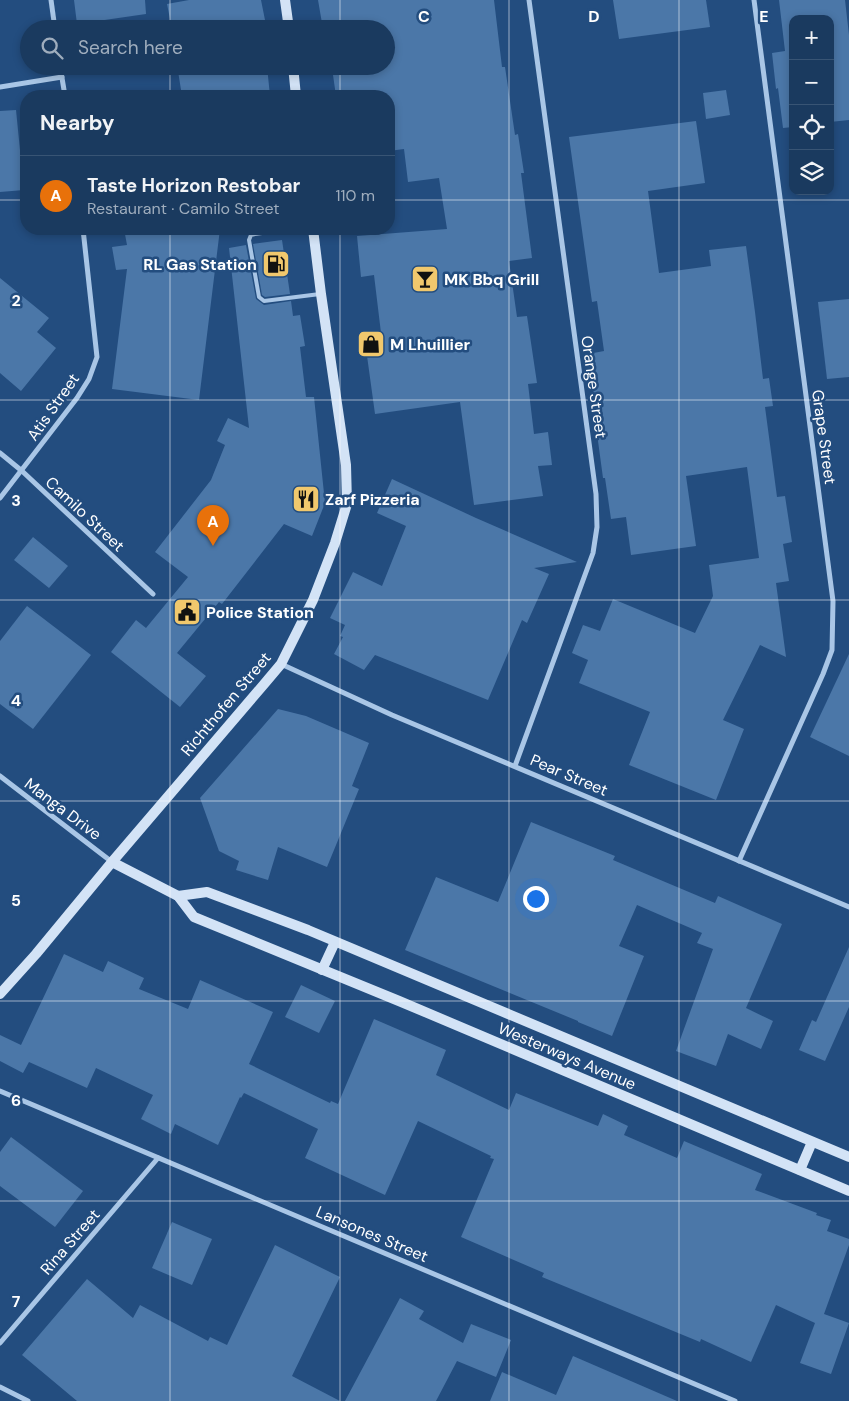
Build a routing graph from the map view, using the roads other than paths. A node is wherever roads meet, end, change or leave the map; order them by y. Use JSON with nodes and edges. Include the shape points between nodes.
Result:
{"nodes":[{"id":1,"x":50,"y":0,"type":"edge"},
{"id":2,"x":285,"y":0,"type":"edge"},
{"id":3,"x":529,"y":0,"type":"edge"},
{"id":4,"x":754,"y":0,"type":"edge"},
{"id":5,"x":53,"y":20,"type":"edge"},
{"id":6,"x":287,"y":20,"type":"edge"},
{"id":7,"x":294,"y":75,"type":"edge"},
{"id":8,"x":62,"y":77,"type":"joint"},
{"id":9,"x":0,"y":87,"type":"edge"},
{"id":10,"x":64,"y":90,"type":"edge"},
{"id":11,"x":295,"y":90,"type":"edge"},
{"id":12,"x":84,"y":235,"type":"edge"},
{"id":13,"x":253,"y":235,"type":"edge"},
{"id":14,"x":314,"y":235,"type":"edge"},
{"id":15,"x":321,"y":294,"type":"junction"},
{"id":16,"x":0,"y":453,"type":"edge"},
{"id":17,"x":22,"y":472,"type":"junction"},
{"id":18,"x":0,"y":498,"type":"edge"},
{"id":19,"x":152,"y":594,"type":"dead end"},
{"id":20,"x":280,"y":664,"type":"junction"},
{"id":21,"x":515,"y":766,"type":"junction"},
{"id":22,"x":0,"y":776,"type":"edge"},
{"id":23,"x":739,"y":861,"type":"junction"},
{"id":24,"x":112,"y":862,"type":"junction"},
{"id":25,"x":178,"y":896,"type":"junction"},
{"id":26,"x":849,"y":906,"type":"edge"},
{"id":27,"x":335,"y":942,"type":"junction"},
{"id":28,"x":322,"y":970,"type":"junction"},
{"id":29,"x":0,"y":994,"type":"edge"},
{"id":30,"x":0,"y":1091,"type":"edge"},
{"id":31,"x":812,"y":1142,"type":"junction"},
{"id":32,"x":158,"y":1158,"type":"junction"},
{"id":33,"x":849,"y":1158,"type":"edge"},
{"id":34,"x":800,"y":1170,"type":"junction"},
{"id":35,"x":849,"y":1191,"type":"edge"},
{"id":36,"x":0,"y":1343,"type":"edge"},
{"id":37,"x":0,"y":1387,"type":"edge"},
{"id":38,"x":28,"y":1401,"type":"edge"},
{"id":39,"x":735,"y":1401,"type":"edge"}],
"edges":[{"from":1,"to":5,"type":"street"},
{"from":2,"to":6,"type":"street"},
{"from":3,"to":21,"type":"street","name":"Orange Street","via":[[596,494],[597,527],[593,553]]},
{"from":4,"to":23,"type":"street","name":"Grape Street","via":[[833,601],[832,650]]},
{"from":7,"to":11,"type":"street"},
{"from":8,"to":9,"type":"street"},
{"from":8,"to":10,"type":"street"},
{"from":12,"to":17,"type":"street","name":"Atis Street","via":[[97,357],[90,378]]},
{"from":13,"to":15,"type":"lane","via":[[249,240],[259,297],[264,301]]},
{"from":14,"to":15,"type":"street","name":"Richthofen Street"},
{"from":15,"to":20,"type":"street","name":"Richthofen Street","via":[[346,465],[347,504],[314,600]]},
{"from":16,"to":17,"type":"street","name":"Camilo Street"},
{"from":17,"to":18,"type":"street","name":"Atis Street"},
{"from":17,"to":19,"type":"street","name":"Camilo Street"},
{"from":20,"to":21,"type":"street","name":"Pear Street"},
{"from":20,"to":24,"type":"street","name":"Richthofen Street"},
{"from":21,"to":23,"type":"street","name":"Pear Street"},
{"from":22,"to":24,"type":"street","name":"Manga Drive"},
{"from":23,"to":26,"type":"street","name":"Pear Street"},
{"from":24,"to":25,"type":"street","name":"Westerways Avenue"},
{"from":24,"to":29,"type":"street","name":"Richthofen Street"},
{"from":25,"to":27,"type":"street","name":"Westerways Avenue","via":[[207,892]]},
{"from":25,"to":28,"type":"street","name":"Westerways Avenue","via":[[194,917]]},
{"from":27,"to":28,"type":"street"},
{"from":27,"to":31,"type":"street","name":"Westerways Avenue"},
{"from":28,"to":34,"type":"street","name":"Westerways Avenue"},
{"from":30,"to":32,"type":"street","name":"Lansones Street"},
{"from":31,"to":33,"type":"street","name":"Westerways Avenue"},
{"from":31,"to":34,"type":"street"},
{"from":32,"to":36,"type":"street","name":"Rina Street"},
{"from":32,"to":39,"type":"street","name":"Lansones Street"},
{"from":34,"to":35,"type":"street","name":"Westerways Avenue"},
{"from":37,"to":38,"type":"street"}]}
